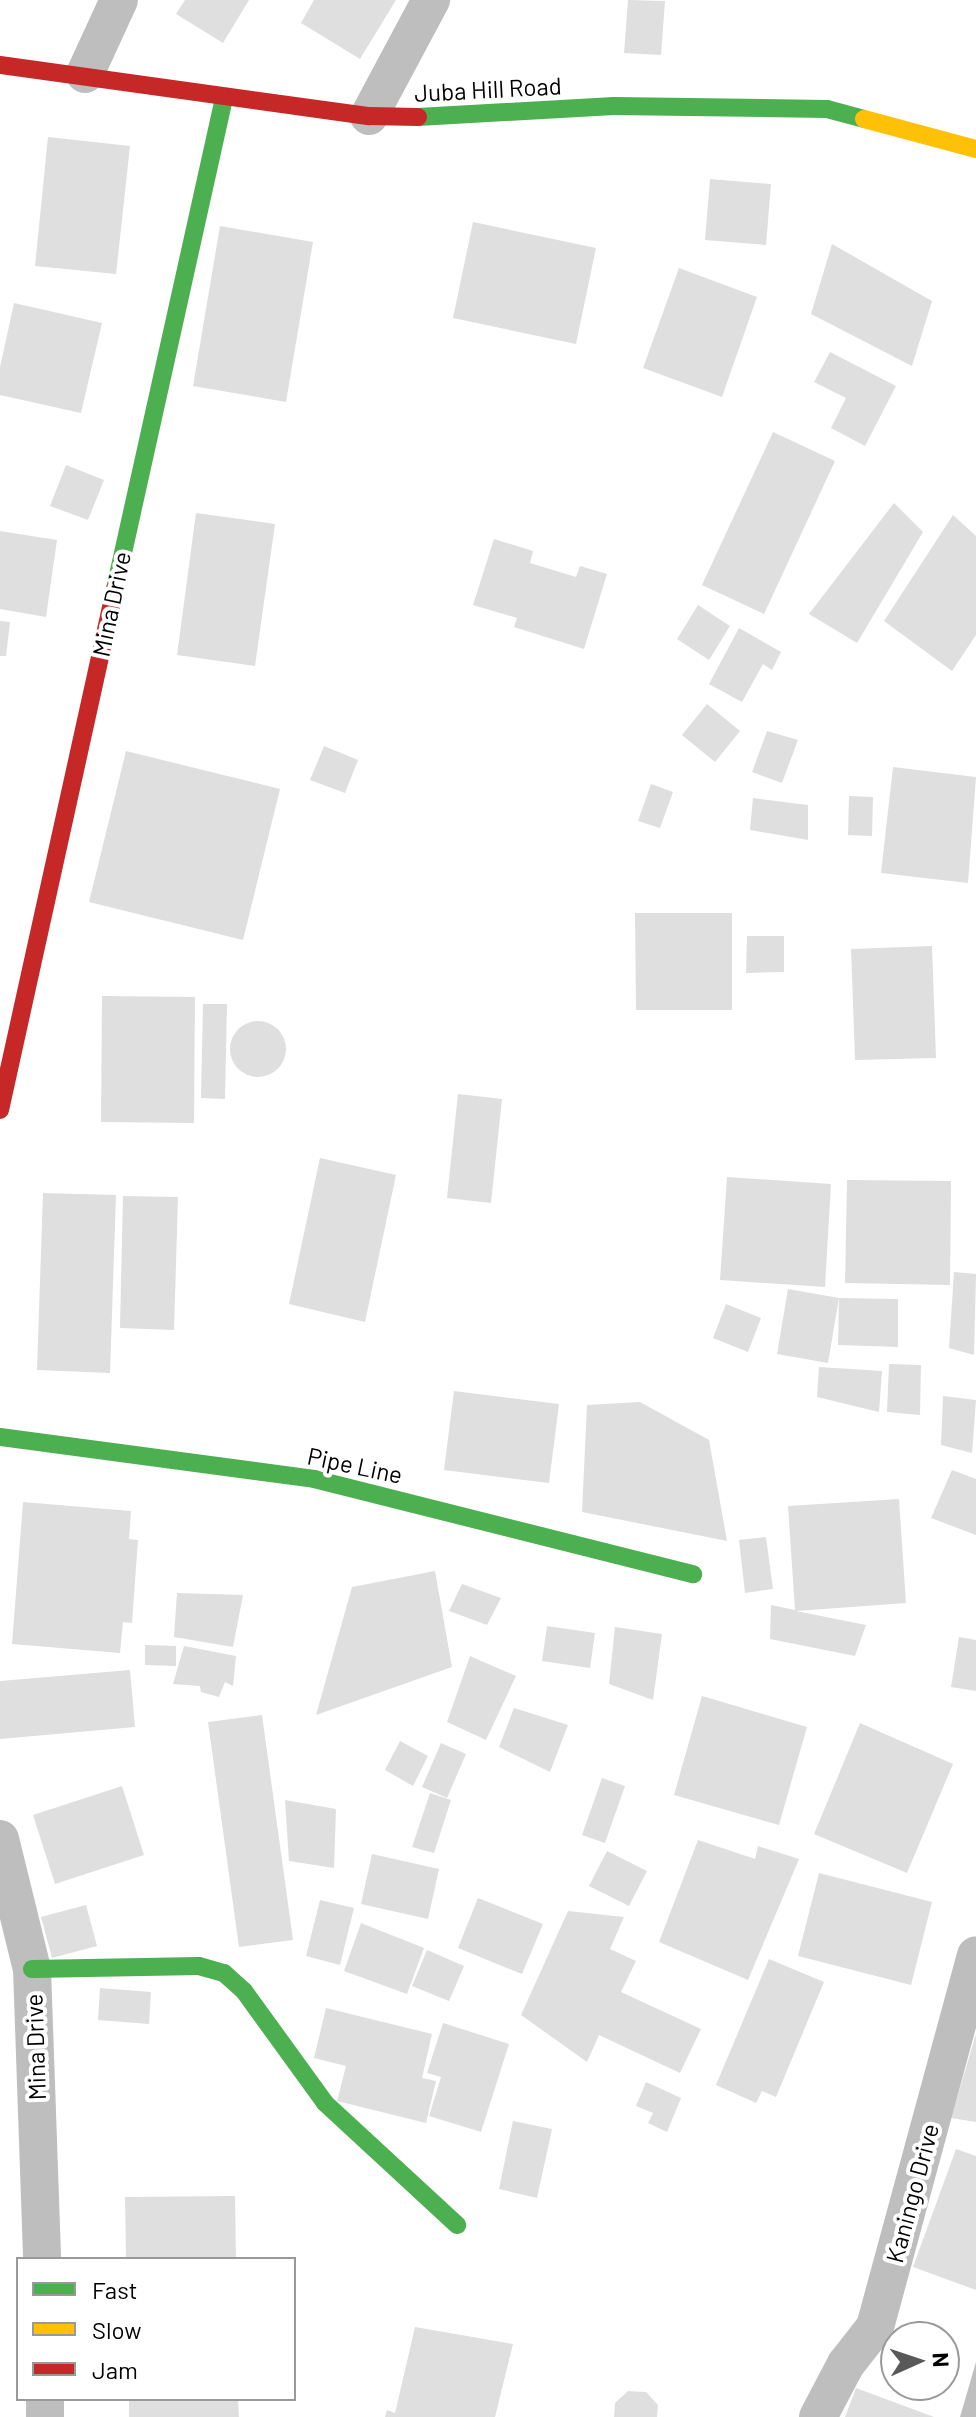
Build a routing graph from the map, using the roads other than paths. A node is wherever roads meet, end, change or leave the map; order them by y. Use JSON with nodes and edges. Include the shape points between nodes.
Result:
{"nodes":[{"id":1,"x":119,"y":0,"type":"edge"},
{"id":2,"x":431,"y":0,"type":"edge"},
{"id":3,"x":0,"y":65,"type":"edge"},
{"id":4,"x":85,"y":74,"type":"junction"},
{"id":5,"x":224,"y":98,"type":"junction"},
{"id":6,"x":369,"y":116,"type":"junction"},
{"id":7,"x":976,"y":149,"type":"edge"},
{"id":8,"x":0,"y":1110,"type":"edge"},
{"id":9,"x":0,"y":1437,"type":"edge"},
{"id":10,"x":693,"y":1574,"type":"dead end"},
{"id":11,"x":0,"y":1839,"type":"edge"},
{"id":12,"x":976,"y":1956,"type":"edge"},
{"id":13,"x":32,"y":1969,"type":"junction"},
{"id":14,"x":457,"y":2225,"type":"dead end"},
{"id":15,"x":42,"y":2257,"type":"edge"},
{"id":16,"x":818,"y":2417,"type":"edge"}],
"edges":[{"from":1,"to":4,"type":"street"},
{"from":2,"to":6,"type":"street"},
{"from":3,"to":4,"type":"street","name":"Juba Hill Road"},
{"from":4,"to":5,"type":"street","name":"Juba Hill Road"},
{"from":5,"to":6,"type":"street","name":"Juba Hill Road"},
{"from":5,"to":8,"type":"street","name":"Mina Drive"},
{"from":6,"to":7,"type":"street","name":"Juba Hill Road","via":[[459,117],[614,106],[827,109]]},
{"from":9,"to":10,"type":"street","name":"Pipe Line","via":[[314,1479]]},
{"from":11,"to":13,"type":"street","name":"Mina Drive"},
{"from":12,"to":16,"type":"street","name":"Kaningo Drive","via":[[875,2327],[846,2364]]},
{"from":13,"to":14,"type":"street","via":[[199,1966],[224,1973],[244,1991],[325,2103]]},
{"from":13,"to":15,"type":"street","name":"Mina Drive"}]}
